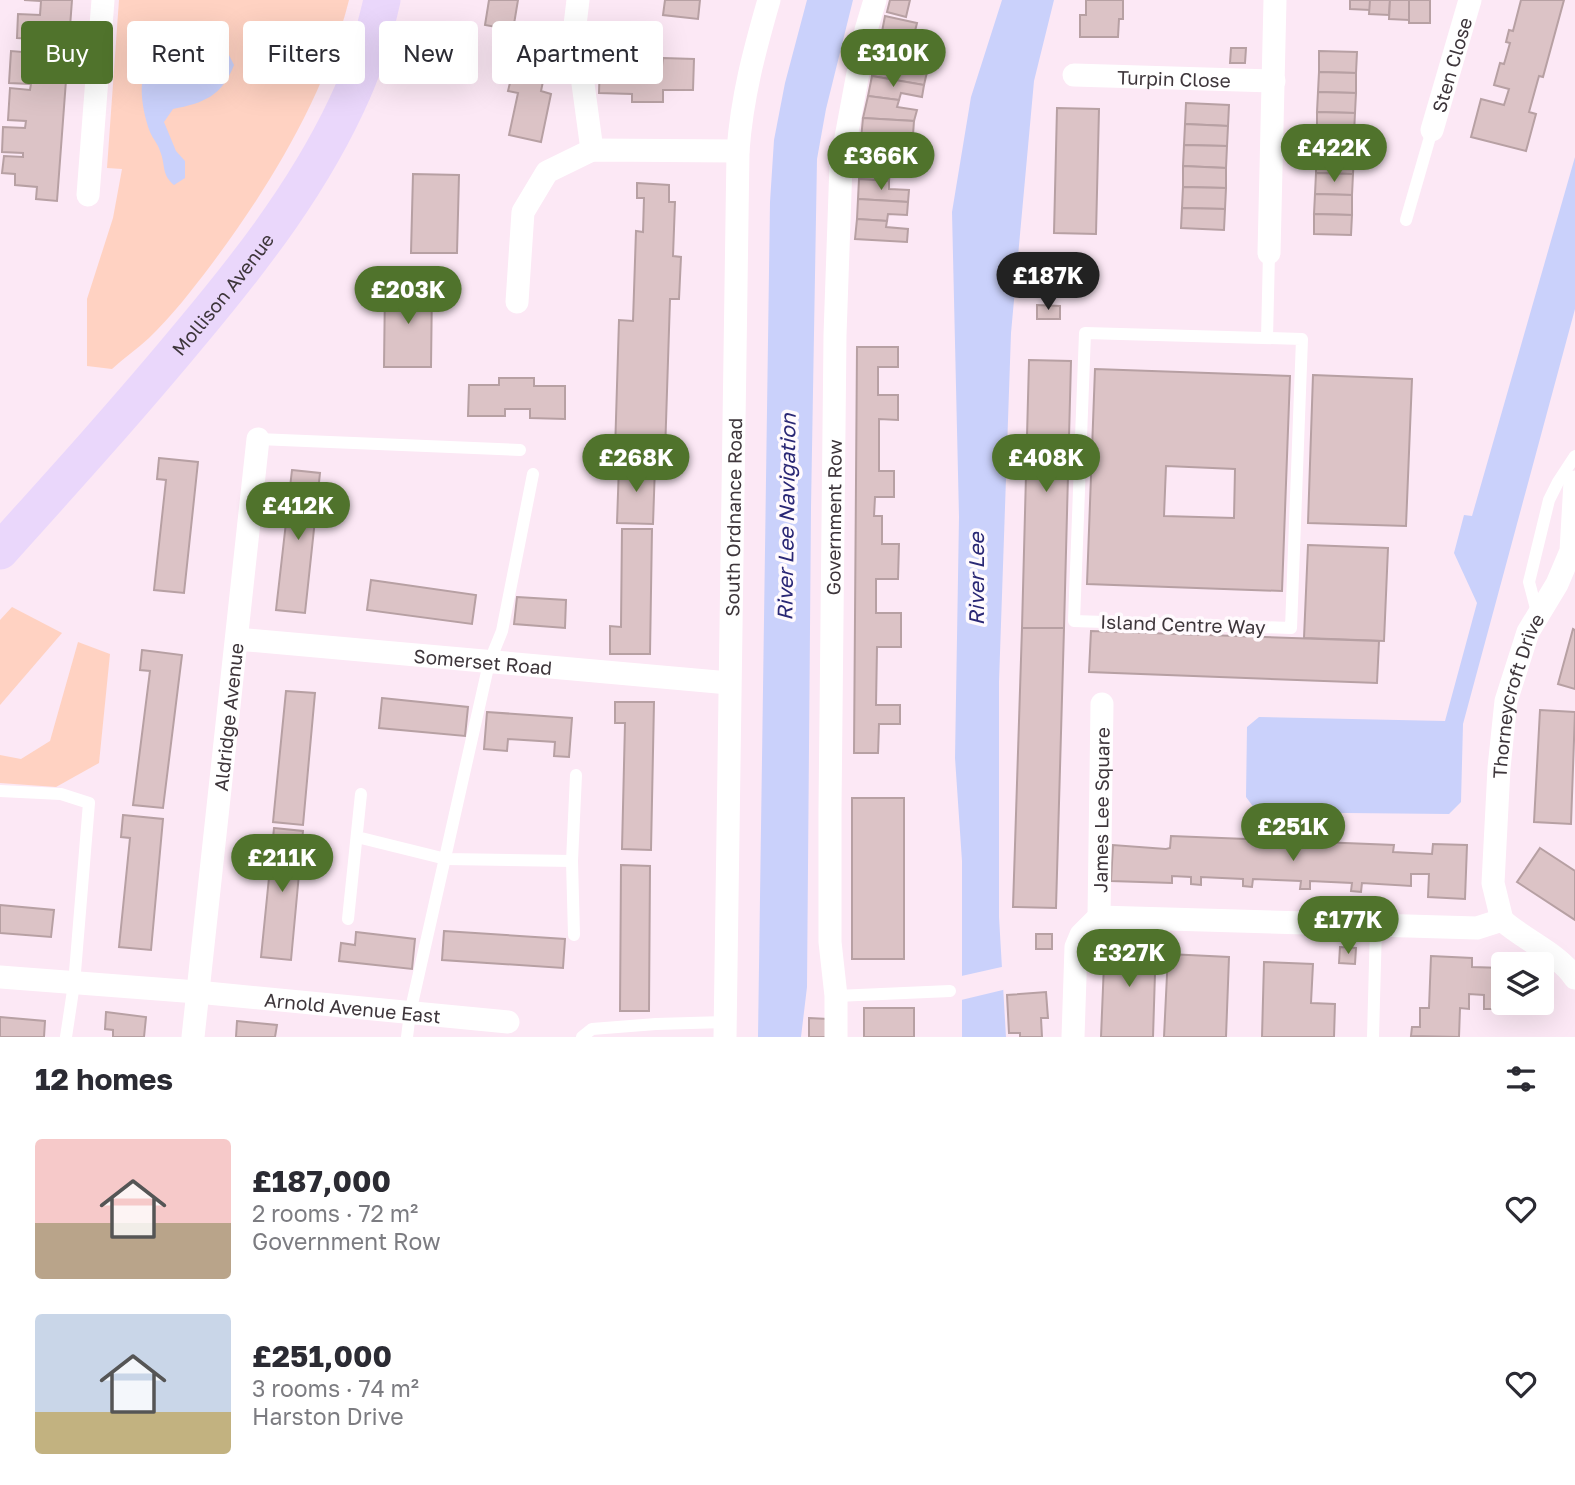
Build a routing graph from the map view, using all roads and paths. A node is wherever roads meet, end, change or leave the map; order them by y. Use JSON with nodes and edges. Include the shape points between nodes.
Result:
{"nodes":[{"id":1,"x":103,"y":0,"type":"edge"},
{"id":2,"x":382,"y":0,"type":"edge"},
{"id":3,"x":578,"y":0,"type":"edge"},
{"id":4,"x":769,"y":0,"type":"edge"},
{"id":5,"x":875,"y":0,"type":"edge"},
{"id":6,"x":1275,"y":0,"type":"edge"},
{"id":7,"x":1470,"y":0,"type":"edge"},
{"id":8,"x":1074,"y":75,"type":"dead end"},
{"id":9,"x":1274,"y":81,"type":"junction"},
{"id":10,"x":1432,"y":130,"type":"joint"},
{"id":11,"x":592,"y":150,"type":"junction"},
{"id":12,"x":738,"y":151,"type":"junction"},
{"id":13,"x":88,"y":195,"type":"dead end"},
{"id":14,"x":1406,"y":220,"type":"dead end"},
{"id":15,"x":1269,"y":253,"type":"joint"},
{"id":16,"x":517,"y":302,"type":"dead end"},
{"id":17,"x":1267,"y":338,"type":"junction"},
{"id":18,"x":258,"y":439,"type":"joint"},
{"id":19,"x":520,"y":450,"type":"dead end"},
{"id":20,"x":1575,"y":456,"type":"edge"},
{"id":21,"x":533,"y":474,"type":"dead end"},
{"id":22,"x":1575,"y":482,"type":"edge"},
{"id":23,"x":0,"y":551,"type":"edge"},
{"id":24,"x":1573,"y":552,"type":"edge"},
{"id":25,"x":1538,"y":617,"type":"junction"},
{"id":26,"x":237,"y":639,"type":"junction"},
{"id":27,"x":489,"y":663,"type":"junction"},
{"id":28,"x":729,"y":683,"type":"junction"},
{"id":29,"x":1102,"y":704,"type":"dead end"},
{"id":30,"x":576,"y":775,"type":"dead end"},
{"id":31,"x":0,"y":791,"type":"edge"},
{"id":32,"x":361,"y":794,"type":"dead end"},
{"id":33,"x":356,"y":837,"type":"junction"},
{"id":34,"x":446,"y":859,"type":"junction"},
{"id":35,"x":572,"y":861,"type":"junction"},
{"id":36,"x":1098,"y":917,"type":"junction"},
{"id":37,"x":348,"y":919,"type":"dead end"},
{"id":38,"x":1502,"y":920,"type":"junction"},
{"id":39,"x":1376,"y":926,"type":"junction"},
{"id":40,"x":574,"y":935,"type":"dead end"},
{"id":41,"x":0,"y":977,"type":"edge"},
{"id":42,"x":1575,"y":978,"type":"edge"},
{"id":43,"x":74,"y":984,"type":"junction"},
{"id":44,"x":950,"y":991,"type":"dead end"},
{"id":45,"x":197,"y":992,"type":"junction"},
{"id":46,"x":836,"y":996,"type":"junction"},
{"id":47,"x":410,"y":1013,"type":"junction"},
{"id":48,"x":508,"y":1022,"type":"dead end"},
{"id":49,"x":725,"y":1030,"type":"edge"},
{"id":50,"x":66,"y":1037,"type":"edge"},
{"id":51,"x":193,"y":1037,"type":"edge"},
{"id":52,"x":407,"y":1037,"type":"edge"},
{"id":53,"x":582,"y":1037,"type":"edge"},
{"id":54,"x":836,"y":1037,"type":"edge"},
{"id":55,"x":1073,"y":1037,"type":"edge"},
{"id":56,"x":1373,"y":1037,"type":"edge"}],
"edges":[{"from":1,"to":13,"type":"street"},
{"from":2,"to":23,"type":"main road","name":"Mollison Avenue","via":[[354,90],[323,153],[249,265],[132,405]]},
{"from":3,"to":11,"type":"street","via":[[575,24]]},
{"from":4,"to":12,"type":"street","name":"South Ordnance Road","via":[[741,110]]},
{"from":5,"to":46,"type":"street","name":"Government Row","via":[[841,177],[830,808],[830,942]]},
{"from":6,"to":9,"type":"street"},
{"from":7,"to":10,"type":"street","name":"Sten Close"},
{"from":8,"to":9,"type":"street","name":"Turpin Close"},
{"from":9,"to":15,"type":"street"},
{"from":10,"to":14,"type":"lane"},
{"from":11,"to":12,"type":"street"},
{"from":11,"to":16,"type":"street","via":[[547,172],[523,212]]},
{"from":12,"to":28,"type":"street","name":"South Ordnance Road"},
{"from":15,"to":17,"type":"lane"},
{"from":17,"to":17,"type":"lane","name":"Island Centre Way","via":[[1085,333],[1074,621],[1292,628],[1302,339]]},
{"from":18,"to":19,"type":"lane"},
{"from":18,"to":26,"type":"street","name":"Aldridge Avenue"},
{"from":20,"to":25,"type":"lane","via":[[1549,500],[1529,582]]},
{"from":21,"to":27,"type":"lane","via":[[502,631]]},
{"from":22,"to":24,"type":"street","name":"Thorneycroft Drive"},
{"from":24,"to":25,"type":"street","name":"Thorneycroft Drive"},
{"from":25,"to":38,"type":"street","name":"Thorneycroft Drive","via":[[1528,632],[1506,701],[1493,883]]},
{"from":26,"to":27,"type":"street","name":"Somerset Road"},
{"from":26,"to":45,"type":"street","name":"Aldridge Avenue"},
{"from":27,"to":28,"type":"street","name":"Somerset Road"},
{"from":27,"to":34,"type":"lane"},
{"from":28,"to":49,"type":"street","name":"South Ordnance Road"},
{"from":29,"to":36,"type":"street","name":"James Lee Square"},
{"from":30,"to":35,"type":"lane"},
{"from":31,"to":43,"type":"lane","via":[[61,794],[89,803]]},
{"from":32,"to":33,"type":"lane"},
{"from":33,"to":34,"type":"lane"},
{"from":33,"to":37,"type":"lane"},
{"from":34,"to":35,"type":"lane"},
{"from":34,"to":47,"type":"lane"},
{"from":35,"to":40,"type":"lane"},
{"from":36,"to":39,"type":"street"},
{"from":36,"to":55,"type":"street","via":[[1076,947]]},
{"from":38,"to":39,"type":"street","via":[[1477,928]]},
{"from":38,"to":42,"type":"street"},
{"from":39,"to":56,"type":"lane"},
{"from":41,"to":43,"type":"street","name":"Arnold Avenue East"},
{"from":43,"to":45,"type":"street","name":"Arnold Avenue East"},
{"from":43,"to":50,"type":"lane"},
{"from":44,"to":46,"type":"lane"},
{"from":45,"to":47,"type":"street","name":"Arnold Avenue East"},
{"from":45,"to":51,"type":"street","name":"Aldridge Avenue"},
{"from":46,"to":54,"type":"street","name":"Government Row"},
{"from":47,"to":48,"type":"street","name":"Arnold Avenue East"},
{"from":47,"to":52,"type":"lane"},
{"from":49,"to":53,"type":"lane","via":[[656,1024],[592,1029]]}]}
